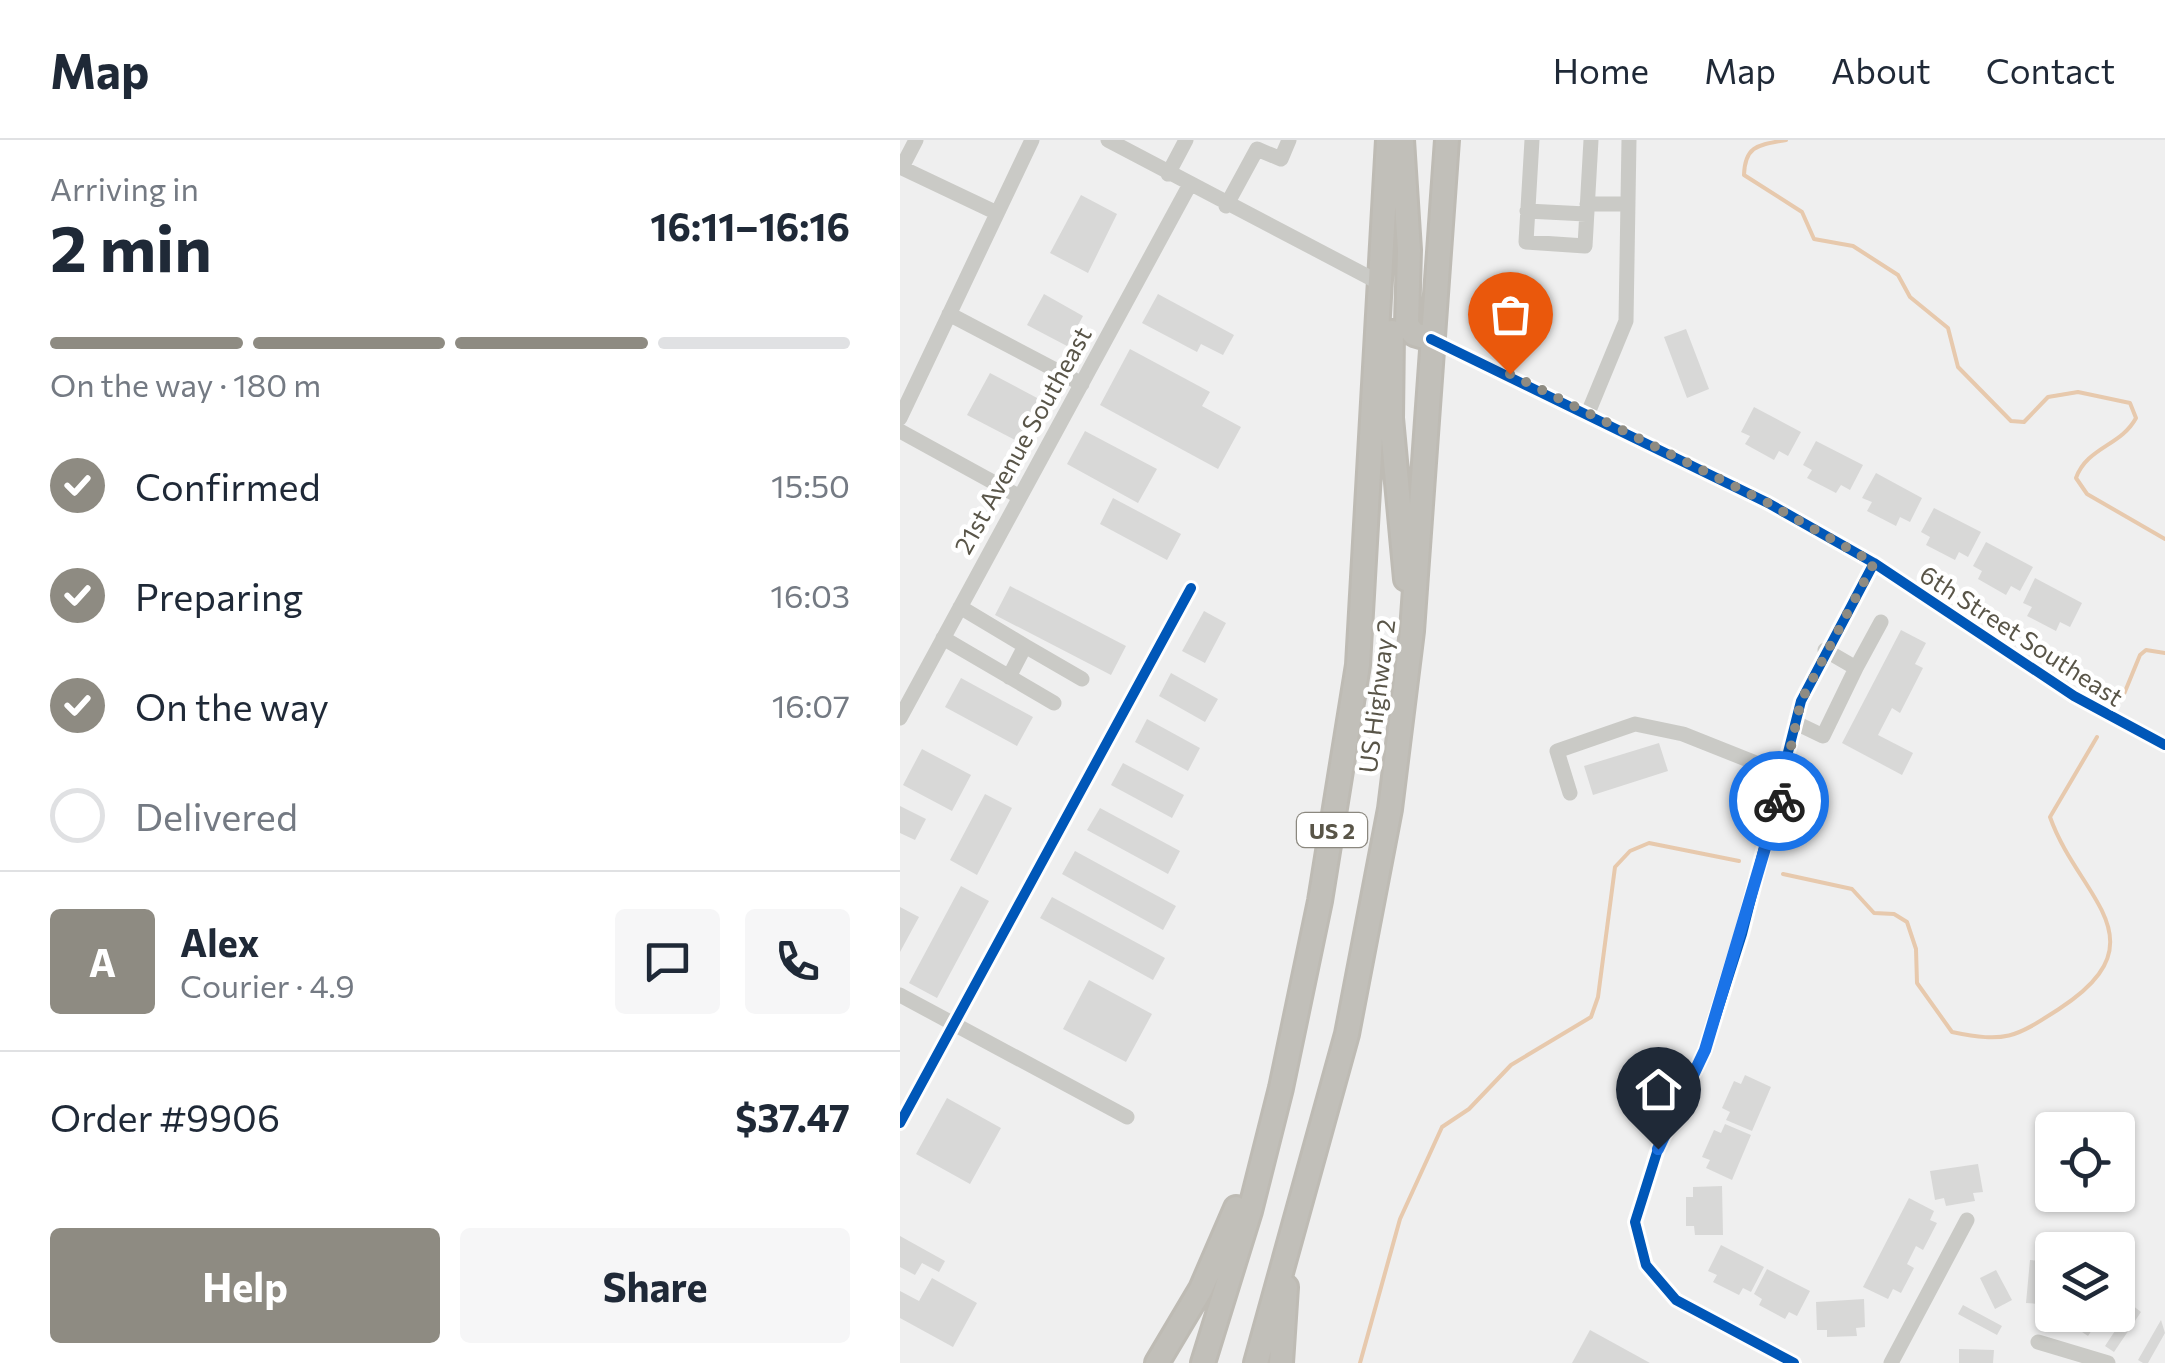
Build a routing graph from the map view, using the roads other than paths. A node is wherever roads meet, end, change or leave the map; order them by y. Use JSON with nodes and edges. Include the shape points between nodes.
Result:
{"nodes":[{"id":1,"x":916,"y":140,"type":"edge"},
{"id":2,"x":1032,"y":140,"type":"edge"},
{"id":3,"x":1108,"y":140,"type":"edge"},
{"id":4,"x":1186,"y":140,"type":"edge"},
{"id":5,"x":1289,"y":140,"type":"edge"},
{"id":6,"x":1388,"y":140,"type":"edge"},
{"id":7,"x":1402,"y":140,"type":"edge"},
{"id":8,"x":1447,"y":140,"type":"edge"},
{"id":9,"x":1532,"y":140,"type":"edge"},
{"id":10,"x":1590,"y":140,"type":"edge"},
{"id":11,"x":1628,"y":140,"type":"edge"},
{"id":12,"x":901,"y":167,"type":"edge"},
{"id":13,"x":1168,"y":174,"type":"junction"},
{"id":14,"x":1189,"y":186,"type":"junction"},
{"id":15,"x":1627,"y":204,"type":"junction"},
{"id":16,"x":1226,"y":206,"type":"junction"},
{"id":17,"x":1587,"y":209,"type":"junction"},
{"id":18,"x":1527,"y":211,"type":"junction"},
{"id":19,"x":997,"y":212,"type":"junction"},
{"id":20,"x":1380,"y":283,"type":"junction"},
{"id":21,"x":949,"y":314,"type":"junction"},
{"id":22,"x":1431,"y":339,"type":"junction"},
{"id":23,"x":1082,"y":384,"type":"junction"},
{"id":24,"x":905,"y":396,"type":"edge"},
{"id":25,"x":1588,"y":412,"type":"junction"},
{"id":26,"x":900,"y":418,"type":"edge"},
{"id":27,"x":900,"y":432,"type":"edge"},
{"id":28,"x":1020,"y":497,"type":"junction"},
{"id":29,"x":1874,"y":563,"type":"junction"},
{"id":30,"x":1192,"y":588,"type":"dead end"},
{"id":31,"x":960,"y":608,"type":"junction"},
{"id":32,"x":1881,"y":622,"type":"dead end"},
{"id":33,"x":1412,"y":631,"type":"junction"},
{"id":34,"x":944,"y":638,"type":"junction"},
{"id":35,"x":1025,"y":646,"type":"junction"},
{"id":36,"x":1825,"y":650,"type":"junction"},
{"id":37,"x":1856,"y":668,"type":"junction"},
{"id":38,"x":1009,"y":676,"type":"junction"},
{"id":39,"x":1082,"y":679,"type":"dead end"},
{"id":40,"x":1054,"y":703,"type":"dead end"},
{"id":41,"x":900,"y":718,"type":"edge"},
{"id":42,"x":1796,"y":722,"type":"junction"},
{"id":43,"x":2165,"y":746,"type":"edge"},
{"id":44,"x":1786,"y":774,"type":"junction"},
{"id":45,"x":1570,"y":793,"type":"dead end"},
{"id":46,"x":900,"y":994,"type":"edge"},
{"id":47,"x":954,"y":1023,"type":"junction"},
{"id":48,"x":1281,"y":1088,"type":"junction"},
{"id":49,"x":1127,"y":1117,"type":"dead end"},
{"id":50,"x":900,"y":1123,"type":"edge"},
{"id":51,"x":1968,"y":1220,"type":"dead end"},
{"id":52,"x":1286,"y":1260,"type":"junction"},
{"id":53,"x":2038,"y":1342,"type":"dead end"},
{"id":54,"x":1158,"y":1363,"type":"edge"},
{"id":55,"x":1203,"y":1363,"type":"edge"},
{"id":56,"x":1256,"y":1363,"type":"edge"},
{"id":57,"x":1281,"y":1363,"type":"edge"},
{"id":58,"x":1794,"y":1363,"type":"edge"},
{"id":59,"x":1890,"y":1363,"type":"edge"},
{"id":60,"x":2108,"y":1363,"type":"edge"}],
"edges":[{"from":1,"to":12,"type":"street"},
{"from":2,"to":19,"type":"street"},
{"from":3,"to":13,"type":"street"},
{"from":4,"to":13,"type":"street"},
{"from":5,"to":16,"type":"street","via":[[1281,160],[1257,149]]},
{"from":6,"to":20,"type":"highway","name":"US Highway 2","number":"US 2"},
{"from":7,"to":22,"type":"highway","via":[[1407,325]]},
{"from":8,"to":22,"type":"highway","name":"US Highway 2","number":"US 2"},
{"from":9,"to":18,"type":"street"},
{"from":10,"to":17,"type":"street"},
{"from":11,"to":15,"type":"street"},
{"from":12,"to":19,"type":"street"},
{"from":13,"to":14,"type":"street"},
{"from":14,"to":16,"type":"street"},
{"from":14,"to":23,"type":"street","name":"21st Avenue Southeast"},
{"from":15,"to":17,"type":"street"},
{"from":15,"to":25,"type":"street","via":[[1626,321]]},
{"from":16,"to":20,"type":"street"},
{"from":17,"to":18,"type":"street"},
{"from":17,"to":18,"type":"street","via":[[1585,246],[1526,242]]},
{"from":19,"to":21,"type":"street"},
{"from":20,"to":33,"type":"highway","via":[[1393,304],[1391,418]]},
{"from":20,"to":48,"type":"highway","name":"US Highway 2","number":"US 2","via":[[1358,666]]},
{"from":21,"to":23,"type":"street"},
{"from":21,"to":24,"type":"street"},
{"from":22,"to":25,"type":"street","name":"6th Street Southeast"},
{"from":22,"to":33,"type":"highway","name":"US Highway 2","number":"US 2"},
{"from":23,"to":28,"type":"street","name":"21st Avenue Southeast"},
{"from":24,"to":26,"type":"street"},
{"from":25,"to":29,"type":"street","name":"6th Street Southeast"},
{"from":27,"to":28,"type":"street"},
{"from":28,"to":31,"type":"street","name":"21st Avenue Southeast"},
{"from":29,"to":36,"type":"street"},
{"from":29,"to":43,"type":"street","name":"6th Street Southeast","via":[[2074,696]]},
{"from":30,"to":47,"type":"street"},
{"from":31,"to":34,"type":"street","name":"21st Avenue Southeast"},
{"from":31,"to":35,"type":"street"},
{"from":32,"to":37,"type":"street"},
{"from":33,"to":52,"type":"highway","name":"US Highway 2","number":"US 2","via":[[1390,809],[1352,1011]]},
{"from":34,"to":38,"type":"street"},
{"from":34,"to":41,"type":"street","name":"21st Avenue Southeast"},
{"from":35,"to":38,"type":"street"},
{"from":35,"to":39,"type":"street"},
{"from":36,"to":37,"type":"street"},
{"from":36,"to":42,"type":"street"},
{"from":37,"to":42,"type":"street","via":[[1823,736]]},
{"from":38,"to":40,"type":"street"},
{"from":42,"to":44,"type":"street"},
{"from":44,"to":45,"type":"street","via":[[1683,734],[1635,724],[1557,751]]},
{"from":44,"to":58,"type":"street","via":[[1705,1050],[1658,1149],[1635,1222],[1646,1266],[1676,1300]]},
{"from":46,"to":47,"type":"street"},
{"from":47,"to":49,"type":"street"},
{"from":47,"to":50,"type":"street"},
{"from":48,"to":54,"type":"highway","via":[[1224,1240]]},
{"from":48,"to":55,"type":"highway","name":"US Highway 2","number":"US 2"},
{"from":51,"to":59,"type":"street"},
{"from":52,"to":56,"type":"highway","name":"US Highway 2","number":"US 2"},
{"from":52,"to":57,"type":"highway"},
{"from":53,"to":60,"type":"street"}]}
